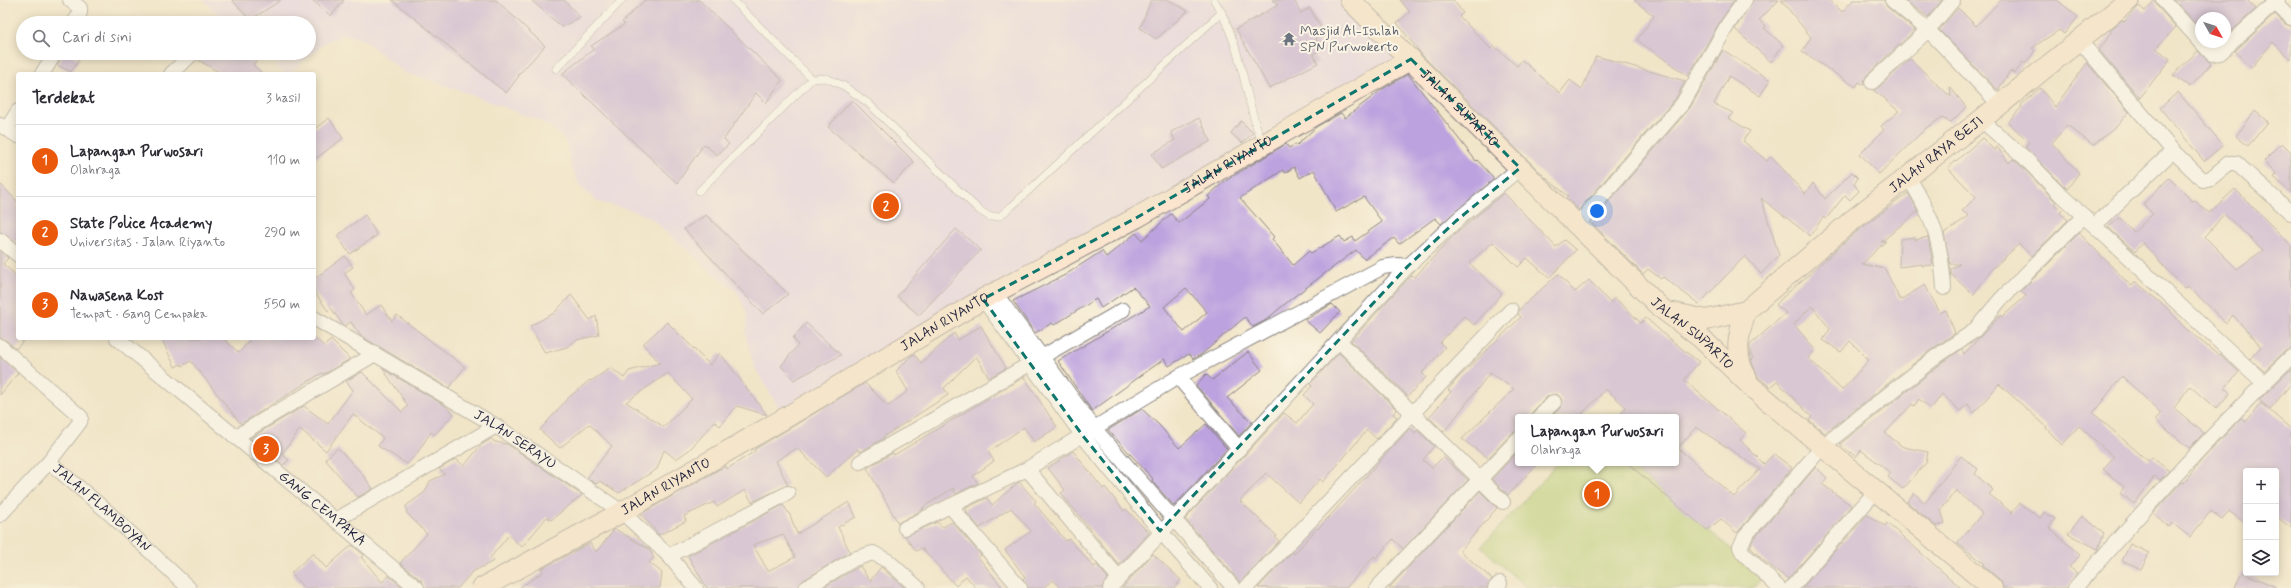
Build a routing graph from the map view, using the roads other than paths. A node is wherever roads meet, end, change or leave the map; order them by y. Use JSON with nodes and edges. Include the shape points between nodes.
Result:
{"nodes":[{"id":1,"x":70,"y":0,"type":"edge"},
{"id":2,"x":622,"y":0,"type":"edge"},
{"id":3,"x":733,"y":0,"type":"edge"},
{"id":4,"x":1214,"y":0,"type":"edge"},
{"id":5,"x":1350,"y":0,"type":"edge"},
{"id":6,"x":1745,"y":0,"type":"edge"},
{"id":7,"x":1892,"y":0,"type":"edge"},
{"id":8,"x":1953,"y":0,"type":"edge"},
{"id":9,"x":2129,"y":0,"type":"edge"},
{"id":10,"x":2163,"y":0,"type":"edge"},
{"id":11,"x":2275,"y":1,"type":"edge"},
{"id":12,"x":1222,"y":12,"type":"junction"},
{"id":13,"x":78,"y":16,"type":"edge"},
{"id":14,"x":2291,"y":18,"type":"edge"},
{"id":15,"x":1928,"y":30,"type":"junction"},
{"id":16,"x":2080,"y":41,"type":"junction"},
{"id":17,"x":1410,"y":59,"type":"junction"},
{"id":18,"x":51,"y":60,"type":"edge"},
{"id":19,"x":185,"y":60,"type":"edge"},
{"id":20,"x":556,"y":69,"type":"dead end"},
{"id":21,"x":43,"y":72,"type":"edge"},
{"id":22,"x":173,"y":72,"type":"edge"},
{"id":23,"x":812,"y":80,"type":"junction"},
{"id":24,"x":1872,"y":82,"type":"dead end"},
{"id":25,"x":2000,"y":105,"type":"junction"},
{"id":26,"x":16,"y":115,"type":"edge"},
{"id":27,"x":1981,"y":120,"type":"junction"},
{"id":28,"x":8,"y":130,"type":"edge"},
{"id":29,"x":1263,"y":145,"type":"junction"},
{"id":30,"x":2173,"y":151,"type":"junction"},
{"id":31,"x":1520,"y":168,"type":"junction"},
{"id":32,"x":1908,"y":177,"type":"junction"},
{"id":33,"x":698,"y":191,"type":"dead end"},
{"id":34,"x":2291,"y":213,"type":"edge"},
{"id":35,"x":2084,"y":216,"type":"junction"},
{"id":36,"x":1577,"y":225,"type":"junction"},
{"id":37,"x":2095,"y":225,"type":"junction"},
{"id":38,"x":0,"y":240,"type":"edge"},
{"id":39,"x":16,"y":253,"type":"edge"},
{"id":40,"x":1408,"y":266,"type":"junction"},
{"id":41,"x":1944,"y":288,"type":"dead end"},
{"id":42,"x":989,"y":296,"type":"junction"},
{"id":43,"x":1661,"y":308,"type":"junction"},
{"id":44,"x":1123,"y":310,"type":"dead end"},
{"id":45,"x":1511,"y":310,"type":"dead end"},
{"id":46,"x":1746,"y":311,"type":"junction"},
{"id":47,"x":316,"y":319,"type":"edge"},
{"id":48,"x":119,"y":340,"type":"edge"},
{"id":49,"x":1338,"y":341,"type":"junction"},
{"id":50,"x":0,"y":346,"type":"edge"},
{"id":51,"x":375,"y":354,"type":"junction"},
{"id":52,"x":2291,"y":357,"type":"edge"},
{"id":53,"x":1036,"y":360,"type":"junction"},
{"id":54,"x":1178,"y":377,"type":"junction"},
{"id":55,"x":2264,"y":382,"type":"junction"},
{"id":56,"x":1754,"y":389,"type":"junction"},
{"id":57,"x":1554,"y":402,"type":"dead end"},
{"id":58,"x":1412,"y":413,"type":"junction"},
{"id":59,"x":1542,"y":414,"type":"edge"},
{"id":60,"x":496,"y":426,"type":"junction"},
{"id":61,"x":1094,"y":428,"type":"junction"},
{"id":62,"x":1083,"y":436,"type":"junction"},
{"id":63,"x":235,"y":437,"type":"junction"},
{"id":64,"x":1515,"y":442,"type":"edge"},
{"id":65,"x":1823,"y":446,"type":"junction"},
{"id":66,"x":1239,"y":449,"type":"junction"},
{"id":67,"x":49,"y":462,"type":"junction"},
{"id":68,"x":860,"y":462,"type":"dead end"},
{"id":69,"x":1027,"y":469,"type":"junction"},
{"id":70,"x":1481,"y":478,"type":"junction"},
{"id":71,"x":1876,"y":491,"type":"junction"},
{"id":72,"x":788,"y":494,"type":"dead end"},
{"id":73,"x":1503,"y":502,"type":"dead end"},
{"id":74,"x":950,"y":506,"type":"junction"},
{"id":75,"x":622,"y":512,"type":"junction"},
{"id":76,"x":0,"y":515,"type":"edge"},
{"id":77,"x":336,"y":520,"type":"junction"},
{"id":78,"x":1174,"y":520,"type":"junction"},
{"id":79,"x":905,"y":528,"type":"dead end"},
{"id":80,"x":1160,"y":531,"type":"junction"},
{"id":81,"x":668,"y":556,"type":"junction"},
{"id":82,"x":1114,"y":583,"type":"edge"},
{"id":83,"x":1773,"y":586,"type":"edge"},
{"id":84,"x":189,"y":588,"type":"edge"},
{"id":85,"x":417,"y":588,"type":"edge"},
{"id":86,"x":482,"y":588,"type":"edge"},
{"id":87,"x":696,"y":588,"type":"edge"},
{"id":88,"x":806,"y":588,"type":"edge"},
{"id":89,"x":918,"y":588,"type":"edge"},
{"id":90,"x":1020,"y":588,"type":"edge"},
{"id":91,"x":1210,"y":588,"type":"edge"},
{"id":92,"x":1234,"y":588,"type":"edge"},
{"id":93,"x":1246,"y":588,"type":"edge"},
{"id":94,"x":1377,"y":588,"type":"edge"},
{"id":95,"x":1791,"y":588,"type":"edge"},
{"id":96,"x":1992,"y":588,"type":"edge"},
{"id":97,"x":2075,"y":588,"type":"edge"}],
"edges":[{"from":1,"to":13,"type":"street","via":[[80,8]]},
{"from":2,"to":20,"type":"lane"},
{"from":3,"to":23,"type":"lane"},
{"from":4,"to":12,"type":"lane"},
{"from":5,"to":17,"type":"street","name":"JALAN SUPARTO"},
{"from":6,"to":36,"type":"street","via":[[1728,24],[1683,103]]},
{"from":7,"to":15,"type":"street"},
{"from":8,"to":15,"type":"street"},
{"from":9,"to":16,"type":"street","name":"JALAN RAYA BEJI"},
{"from":10,"to":11,"type":"street","via":[[2215,55]]},
{"from":11,"to":14,"type":"street"},
{"from":12,"to":23,"type":"lane","via":[[1000,216],[990,217],[979,210],[868,103],[844,86],[826,78]]},
{"from":12,"to":29,"type":"lane","via":[[1233,36]]},
{"from":15,"to":24,"type":"street"},
{"from":15,"to":25,"type":"street"},
{"from":16,"to":25,"type":"street","name":"JALAN RAYA BEJI"},
{"from":16,"to":30,"type":"street"},
{"from":17,"to":29,"type":"street","name":"JALAN RIYANTO"},
{"from":17,"to":31,"type":"street","name":"JALAN SUPARTO"},
{"from":18,"to":21,"type":"street"},
{"from":19,"to":22,"type":"street"},
{"from":23,"to":33,"type":"lane"},
{"from":25,"to":27,"type":"street","name":"JALAN RAYA BEJI"},
{"from":26,"to":28,"type":"street"},
{"from":27,"to":32,"type":"street","name":"JALAN RAYA BEJI"},
{"from":27,"to":35,"type":"street","via":[[2025,158]]},
{"from":29,"to":42,"type":"street","name":"JALAN RIYANTO","via":[[1136,218]]},
{"from":30,"to":34,"type":"street","via":[[2203,180],[2212,178],[2229,163],[2236,163]]},
{"from":30,"to":37,"type":"street"},
{"from":31,"to":36,"type":"street","name":"JALAN SUPARTO"},
{"from":31,"to":40,"type":"street","via":[[1456,221]]},
{"from":32,"to":41,"type":"street","via":[[1928,209],[1936,234]]},
{"from":32,"to":46,"type":"street","name":"JALAN RAYA BEJI","via":[[1850,222]]},
{"from":35,"to":37,"type":"street"},
{"from":35,"to":65,"type":"street","via":[[2001,299],[1974,331],[1937,356]]},
{"from":36,"to":43,"type":"street","name":"JALAN SUPARTO"},
{"from":37,"to":55,"type":"street"},
{"from":38,"to":39,"type":"street"},
{"from":40,"to":49,"type":"street"},
{"from":40,"to":54,"type":"street","via":[[1383,266]]},
{"from":42,"to":53,"type":"street"},
{"from":42,"to":75,"type":"street","name":"JALAN RIYANTO"},
{"from":43,"to":46,"type":"street","via":[[1678,315],[1706,320]]},
{"from":43,"to":56,"type":"street","name":"JALAN SUPARTO","via":[[1701,338]]},
{"from":44,"to":53,"type":"street"},
{"from":45,"to":58,"type":"street"},
{"from":46,"to":56,"type":"street","via":[[1738,336],[1738,354],[1742,370]]},
{"from":47,"to":51,"type":"street","name":"JALAN SERAYU"},
{"from":48,"to":63,"type":"street","name":"GANG CEMPAKA"},
{"from":49,"to":58,"type":"street"},
{"from":49,"to":66,"type":"street"},
{"from":50,"to":67,"type":"street","via":[[81,417],[80,422]]},
{"from":51,"to":60,"type":"street","name":"JALAN SERAYU"},
{"from":51,"to":63,"type":"street"},
{"from":52,"to":55,"type":"street"},
{"from":53,"to":61,"type":"street"},
{"from":53,"to":62,"type":"street"},
{"from":53,"to":68,"type":"street"},
{"from":54,"to":61,"type":"street"},
{"from":54,"to":66,"type":"street"},
{"from":55,"to":97,"type":"street","via":[[2138,516]]},
{"from":56,"to":65,"type":"street","name":"JALAN SUPARTO"},
{"from":57,"to":59,"type":"street"},
{"from":58,"to":70,"type":"street"},
{"from":58,"to":93,"type":"street"},
{"from":60,"to":75,"type":"street","name":"JALAN SERAYU"},
{"from":60,"to":77,"type":"street"},
{"from":61,"to":62,"type":"street"},
{"from":61,"to":78,"type":"street"},
{"from":62,"to":69,"type":"street"},
{"from":62,"to":80,"type":"street"},
{"from":63,"to":77,"type":"street","name":"GANG CEMPAKA"},
{"from":64,"to":70,"type":"street"},
{"from":65,"to":71,"type":"street","name":"JALAN SUPARTO"},
{"from":65,"to":83,"type":"street","via":[[1746,535],[1740,547]]},
{"from":66,"to":78,"type":"street"},
{"from":67,"to":76,"type":"street","name":"JALAN FLAMBOYAN"},
{"from":67,"to":84,"type":"street","name":"JALAN FLAMBOYAN","via":[[109,513]]},
{"from":69,"to":74,"type":"street"},
{"from":69,"to":82,"type":"street"},
{"from":70,"to":73,"type":"street"},
{"from":70,"to":94,"type":"street"},
{"from":71,"to":95,"type":"street"},
{"from":71,"to":96,"type":"street","name":"JALAN SUPARTO"},
{"from":72,"to":81,"type":"street"},
{"from":74,"to":79,"type":"street"},
{"from":74,"to":90,"type":"street"},
{"from":75,"to":81,"type":"street","name":"JALAN SERAYU"},
{"from":75,"to":86,"type":"street","name":"JALAN RIYANTO"},
{"from":77,"to":85,"type":"street","name":"GANG CEMPAKA"},
{"from":78,"to":80,"type":"street"},
{"from":78,"to":92,"type":"street"},
{"from":80,"to":82,"type":"street"},
{"from":80,"to":91,"type":"street"},
{"from":81,"to":87,"type":"street","name":"JALAN SERAYU"},
{"from":88,"to":89,"type":"street","via":[[854,559],[873,553],[888,561]]}]}
